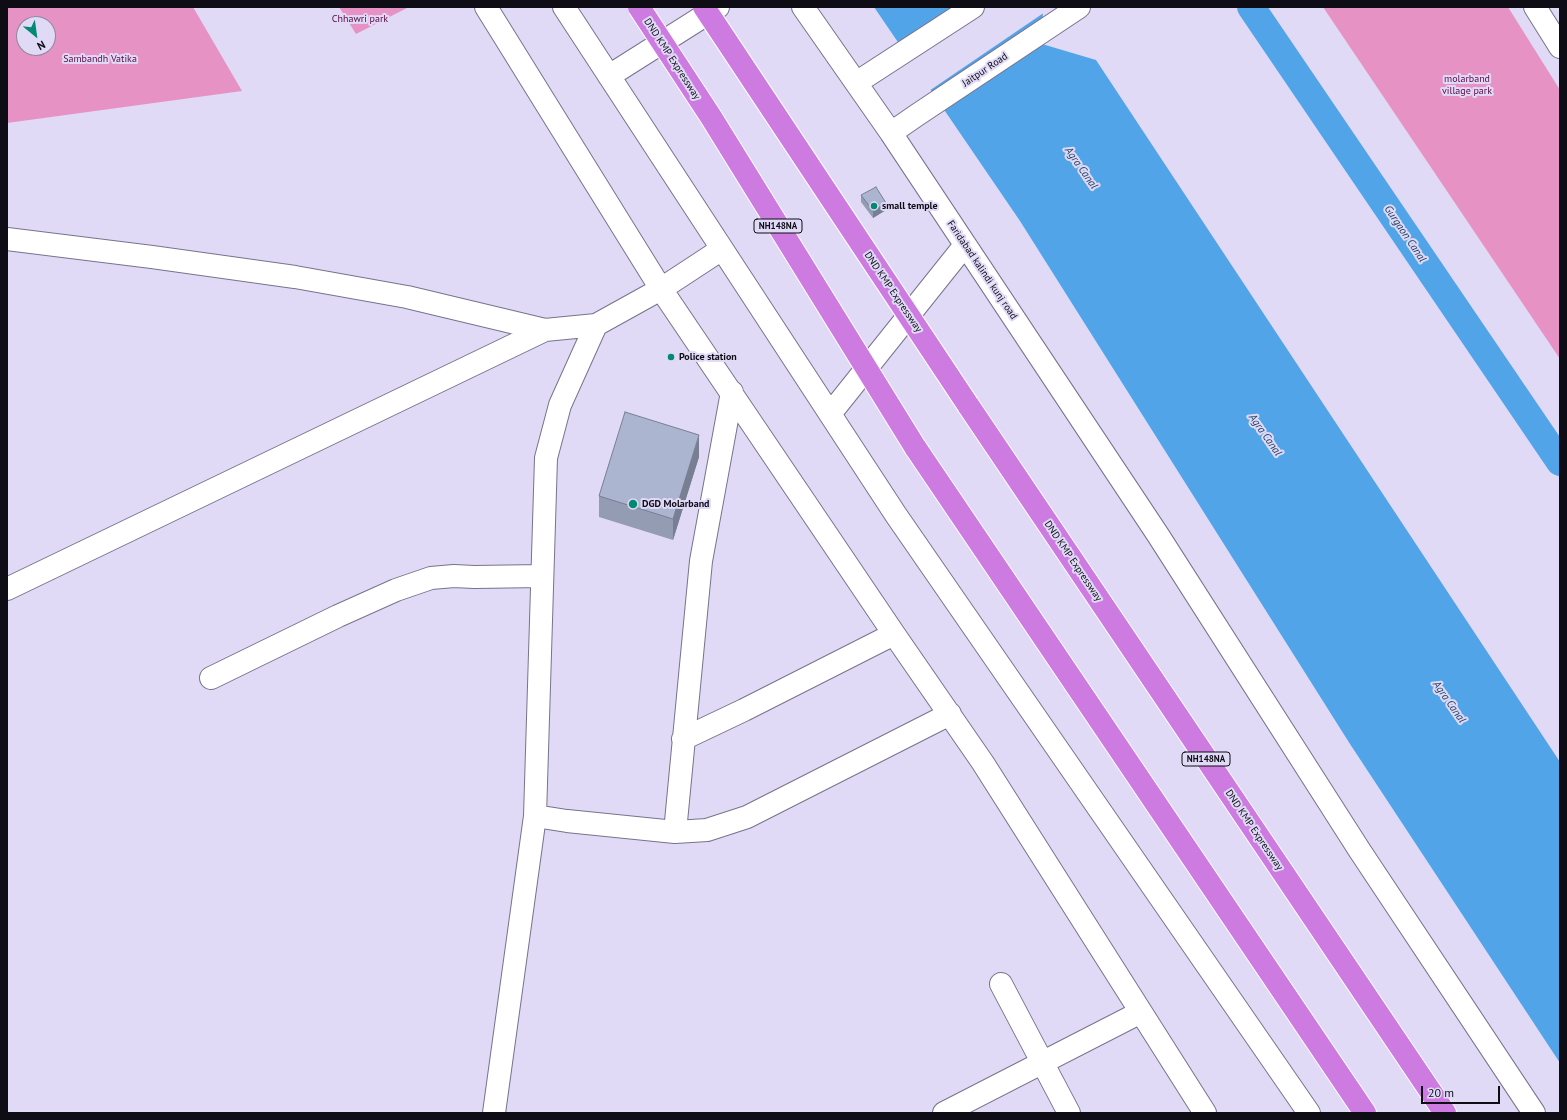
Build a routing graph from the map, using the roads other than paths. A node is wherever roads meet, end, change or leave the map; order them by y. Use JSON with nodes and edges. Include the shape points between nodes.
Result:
{"nodes":[{"id":1,"x":486,"y":7,"type":"edge"},
{"id":2,"x":564,"y":7,"type":"edge"},
{"id":3,"x":639,"y":7,"type":"edge"},
{"id":4,"x":704,"y":7,"type":"edge"},
{"id":5,"x":718,"y":7,"type":"edge"},
{"id":6,"x":803,"y":7,"type":"edge"},
{"id":7,"x":973,"y":7,"type":"edge"},
{"id":8,"x":1079,"y":7,"type":"edge"},
{"id":9,"x":1535,"y":7,"type":"edge"},
{"id":10,"x":1560,"y":47,"type":"edge"},
{"id":11,"x":609,"y":76,"type":"junction"},
{"id":12,"x":856,"y":83,"type":"junction"},
{"id":13,"x":891,"y":133,"type":"junction"},
{"id":14,"x":7,"y":239,"type":"edge"},
{"id":15,"x":965,"y":245,"type":"junction"},
{"id":16,"x":722,"y":249,"type":"junction"},
{"id":17,"x":661,"y":289,"type":"junction"},
{"id":18,"x":596,"y":325,"type":"junction"},
{"id":19,"x":545,"y":330,"type":"junction"},
{"id":20,"x":732,"y":392,"type":"junction"},
{"id":21,"x":830,"y":414,"type":"junction"},
{"id":22,"x":542,"y":576,"type":"junction"},
{"id":23,"x":7,"y":589,"type":"edge"},
{"id":24,"x":894,"y":634,"type":"junction"},
{"id":25,"x":211,"y":678,"type":"dead end"},
{"id":26,"x":950,"y":714,"type":"junction"},
{"id":27,"x":683,"y":739,"type":"junction"},
{"id":28,"x":535,"y":816,"type":"junction"},
{"id":29,"x":675,"y":832,"type":"junction"},
{"id":30,"x":1000,"y":984,"type":"dead end"},
{"id":31,"x":1141,"y":1012,"type":"junction"},
{"id":32,"x":1042,"y":1063,"type":"junction"},
{"id":33,"x":494,"y":1113,"type":"edge"},
{"id":34,"x":944,"y":1113,"type":"edge"},
{"id":35,"x":1069,"y":1113,"type":"edge"},
{"id":36,"x":1205,"y":1113,"type":"edge"},
{"id":37,"x":1309,"y":1113,"type":"edge"},
{"id":38,"x":1365,"y":1113,"type":"edge"},
{"id":39,"x":1445,"y":1113,"type":"edge"},
{"id":40,"x":1534,"y":1113,"type":"edge"}],
"edges":[{"from":1,"to":17,"type":"street"},
{"from":2,"to":11,"type":"street"},
{"from":3,"to":38,"type":"highway","name":"DND KMP Expressway","number":"NH148NA","bridge":true,"via":[[711,117],[915,447]]},
{"from":4,"to":39,"type":"highway","name":"DND KMP Expressway","number":"NH148NA","bridge":true,"via":[[968,405]]},
{"from":5,"to":11,"type":"street"},
{"from":6,"to":12,"type":"street","name":"Faridabad kalindi kunj road"},
{"from":7,"to":12,"type":"street"},
{"from":8,"to":13,"type":"street","name":"Jaitpur Road"},
{"from":9,"to":10,"type":"street"},
{"from":11,"to":16,"type":"street"},
{"from":12,"to":13,"type":"street","name":"Faridabad kalindi kunj road"},
{"from":13,"to":15,"type":"street","name":"Faridabad kalindi kunj road"},
{"from":14,"to":19,"type":"street","via":[[295,277],[407,297]]},
{"from":15,"to":21,"type":"street"},
{"from":15,"to":40,"type":"street","name":"Faridabad kalindi kunj road","via":[[1158,535],[1360,851]]},
{"from":16,"to":17,"type":"street"},
{"from":16,"to":21,"type":"street"},
{"from":17,"to":18,"type":"street"},
{"from":17,"to":20,"type":"street"},
{"from":18,"to":19,"type":"street"},
{"from":18,"to":22,"type":"street","via":[[560,405],[546,458]]},
{"from":19,"to":23,"type":"street"},
{"from":20,"to":24,"type":"street"},
{"from":20,"to":27,"type":"street","via":[[701,561]]},
{"from":21,"to":37,"type":"street","via":[[896,515]]},
{"from":22,"to":25,"type":"street","via":[[431,578],[396,590],[338,616]]},
{"from":22,"to":28,"type":"street"},
{"from":24,"to":26,"type":"street"},
{"from":24,"to":27,"type":"street"},
{"from":26,"to":29,"type":"street","via":[[747,817],[707,830]]},
{"from":26,"to":31,"type":"street","via":[[988,769]]},
{"from":27,"to":29,"type":"street"},
{"from":28,"to":29,"type":"street"},
{"from":28,"to":33,"type":"street"},
{"from":30,"to":32,"type":"street"},
{"from":31,"to":32,"type":"street"},
{"from":31,"to":36,"type":"street"},
{"from":32,"to":34,"type":"street"},
{"from":32,"to":35,"type":"street"}]}
